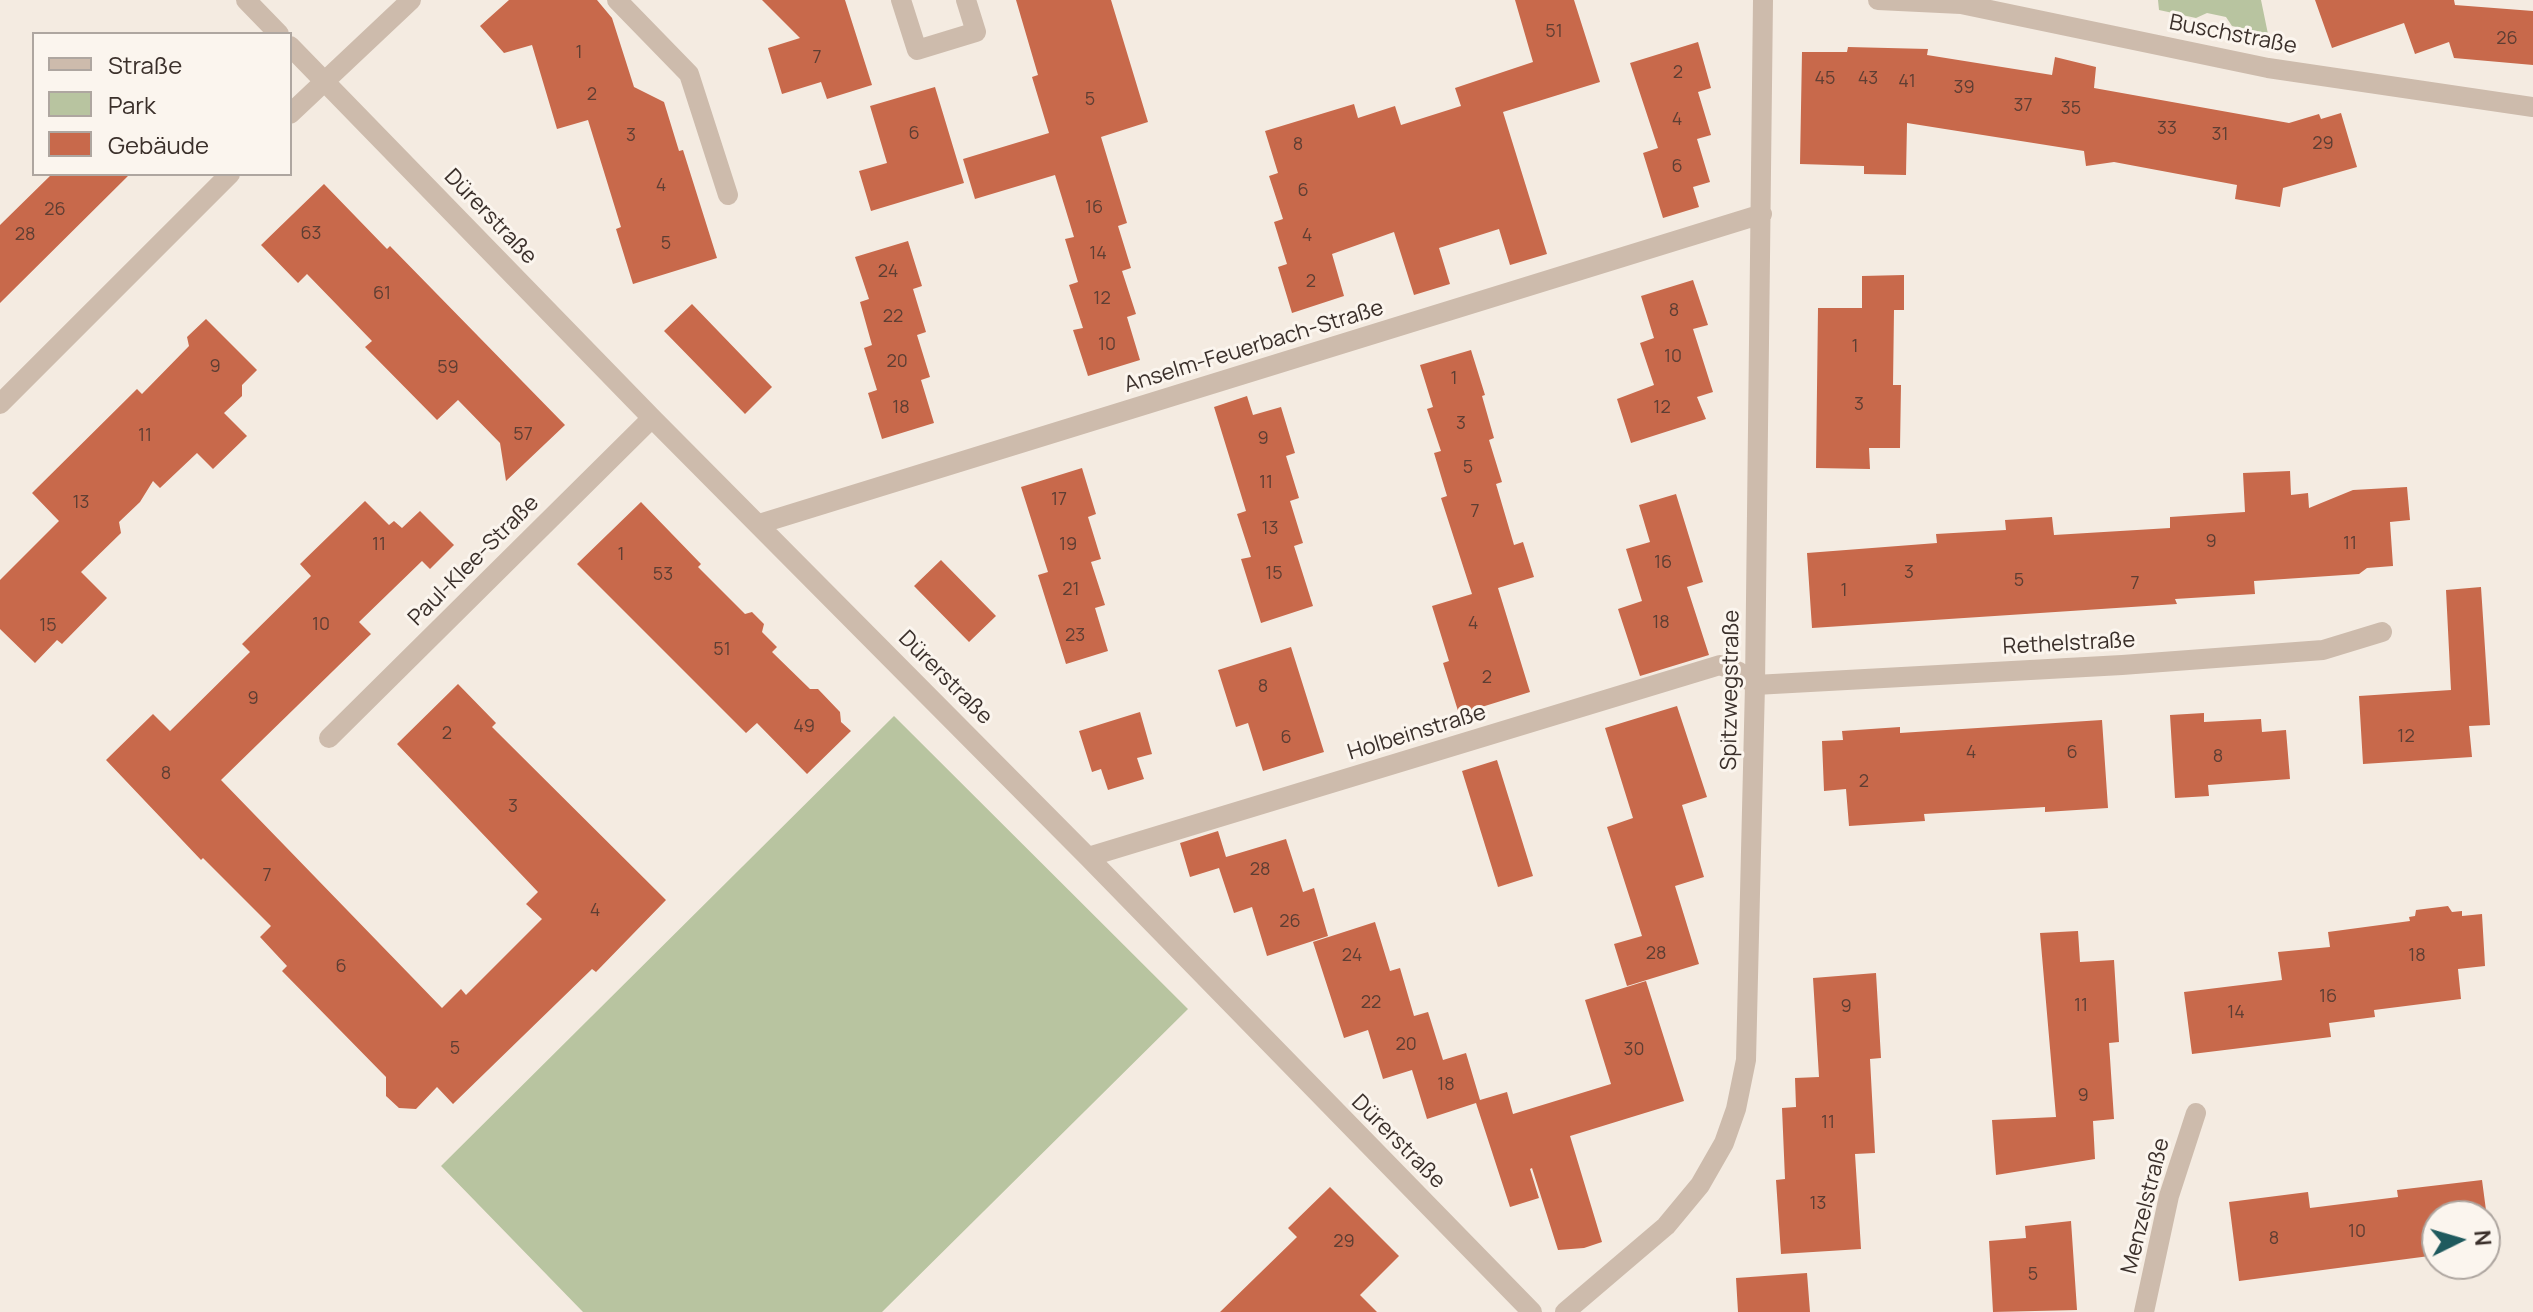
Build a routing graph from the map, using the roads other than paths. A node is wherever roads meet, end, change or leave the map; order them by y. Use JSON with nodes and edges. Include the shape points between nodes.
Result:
{"nodes":[{"id":1,"x":246,"y":0,"type":"edge"},
{"id":2,"x":411,"y":0,"type":"edge"},
{"id":3,"x":617,"y":0,"type":"edge"},
{"id":4,"x":901,"y":0,"type":"edge"},
{"id":5,"x":966,"y":0,"type":"edge"},
{"id":6,"x":1763,"y":0,"type":"edge"},
{"id":7,"x":1878,"y":0,"type":"edge"},
{"id":8,"x":277,"y":32,"type":"edge"},
{"id":9,"x":292,"y":48,"type":"edge"},
{"id":10,"x":323,"y":80,"type":"junction"},
{"id":11,"x":2533,"y":107,"type":"edge"},
{"id":12,"x":292,"y":112,"type":"edge"},
{"id":13,"x":228,"y":176,"type":"edge"},
{"id":14,"x":728,"y":195,"type":"dead end"},
{"id":15,"x":1762,"y":214,"type":"junction"},
{"id":16,"x":0,"y":404,"type":"edge"},
{"id":17,"x":652,"y":418,"type":"junction"},
{"id":18,"x":759,"y":524,"type":"junction"},
{"id":19,"x":2382,"y":632,"type":"dead end"},
{"id":20,"x":1755,"y":685,"type":"junction"},
{"id":21,"x":329,"y":738,"type":"dead end"},
{"id":22,"x":1088,"y":857,"type":"junction"},
{"id":23,"x":2196,"y":1113,"type":"dead end"},
{"id":24,"x":1532,"y":1312,"type":"edge"},
{"id":25,"x":1565,"y":1312,"type":"edge"},
{"id":26,"x":2144,"y":1312,"type":"edge"}],
"edges":[{"from":1,"to":8,"type":"street"},
{"from":2,"to":10,"type":"street"},
{"from":3,"to":14,"type":"street","via":[[689,74]]},
{"from":4,"to":5,"type":"street","via":[[917,50],[976,32]]},
{"from":6,"to":15,"type":"street","name":"Spitzwegstraße"},
{"from":7,"to":11,"type":"street","name":"Buschstraße","via":[[1961,4],[2268,68]]},
{"from":9,"to":10,"type":"street","name":"Dürerstraße"},
{"from":10,"to":12,"type":"street"},
{"from":10,"to":17,"type":"street","name":"Dürerstraße"},
{"from":13,"to":16,"type":"street"},
{"from":15,"to":18,"type":"street","name":"Anselm-Feuerbach-Straße"},
{"from":15,"to":20,"type":"street","name":"Spitzwegstraße"},
{"from":17,"to":18,"type":"street","name":"Dürerstraße"},
{"from":17,"to":21,"type":"street","name":"Paul-Klee-Straße"},
{"from":18,"to":22,"type":"street","name":"Dürerstraße"},
{"from":19,"to":20,"type":"street","name":"Rethelstraße","via":[[2323,650]]},
{"from":20,"to":22,"type":"street","name":"Holbeinstraße","via":[[1720,665]]},
{"from":20,"to":25,"type":"street","name":"Spitzwegstraße","via":[[1748,1017],[1736,1109],[1700,1185],[1666,1226]]},
{"from":22,"to":24,"type":"street","name":"Dürerstraße"},
{"from":23,"to":26,"type":"street","name":"Menzelstraße","via":[[2169,1196]]}]}
